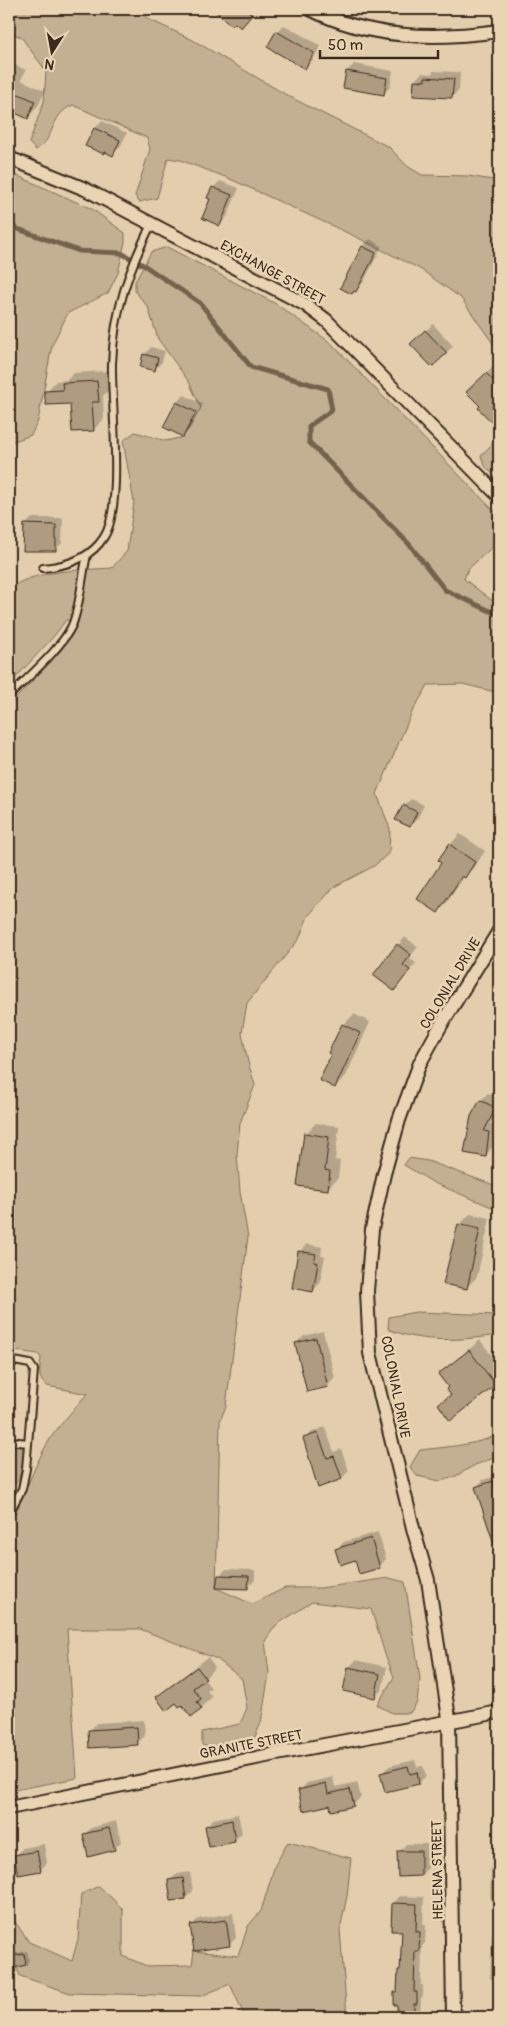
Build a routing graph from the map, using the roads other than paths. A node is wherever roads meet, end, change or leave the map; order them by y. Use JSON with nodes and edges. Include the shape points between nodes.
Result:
{"nodes":[{"id":1,"x":310,"y":9,"type":"edge"},
{"id":2,"x":499,"y":31,"type":"edge"},
{"id":3,"x":9,"y":158,"type":"edge"},
{"id":4,"x":152,"y":223,"type":"junction"},
{"id":5,"x":499,"y":496,"type":"edge"},
{"id":6,"x":87,"y":555,"type":"junction"},
{"id":7,"x":43,"y":568,"type":"dead end"},
{"id":8,"x":9,"y":696,"type":"edge"},
{"id":9,"x":499,"y":931,"type":"edge"},
{"id":10,"x":9,"y":1360,"type":"edge"},
{"id":11,"x":9,"y":1440,"type":"edge"},
{"id":12,"x":28,"y":1443,"type":"junction"},
{"id":13,"x":9,"y":1513,"type":"edge"},
{"id":14,"x":499,"y":1712,"type":"edge"},
{"id":15,"x":449,"y":1722,"type":"junction"},
{"id":16,"x":9,"y":1808,"type":"edge"},
{"id":17,"x":453,"y":2017,"type":"edge"}],
"edges":[{"from":1,"to":2,"type":"street","via":[[357,27],[400,35],[428,37]]},
{"from":3,"to":4,"type":"street","name":"EXCHANGE STREET","via":[[85,188]]},
{"from":4,"to":5,"type":"street","name":"EXCHANGE STREET","via":[[306,305],[326,320]]},
{"from":4,"to":6,"type":"lane","via":[[129,272],[120,306],[112,364],[112,516],[105,536]]},
{"from":6,"to":7,"type":"lane","via":[[62,566]]},
{"from":6,"to":8,"type":"lane","via":[[74,620],[67,633]]},
{"from":9,"to":15,"type":"street","name":"COLONIAL DRIVE","via":[[420,1063],[402,1112],[372,1228],[367,1291],[370,1353],[428,1580]]},
{"from":10,"to":12,"type":"lane","via":[[30,1364],[34,1370]]},
{"from":11,"to":12,"type":"lane"},
{"from":12,"to":13,"type":"lane","via":[[22,1489]]},
{"from":14,"to":15,"type":"street","name":"GRANITE STREET"},
{"from":15,"to":16,"type":"street","name":"GRANITE STREET"},
{"from":15,"to":17,"type":"street","name":"HELENA STREET"}]}
